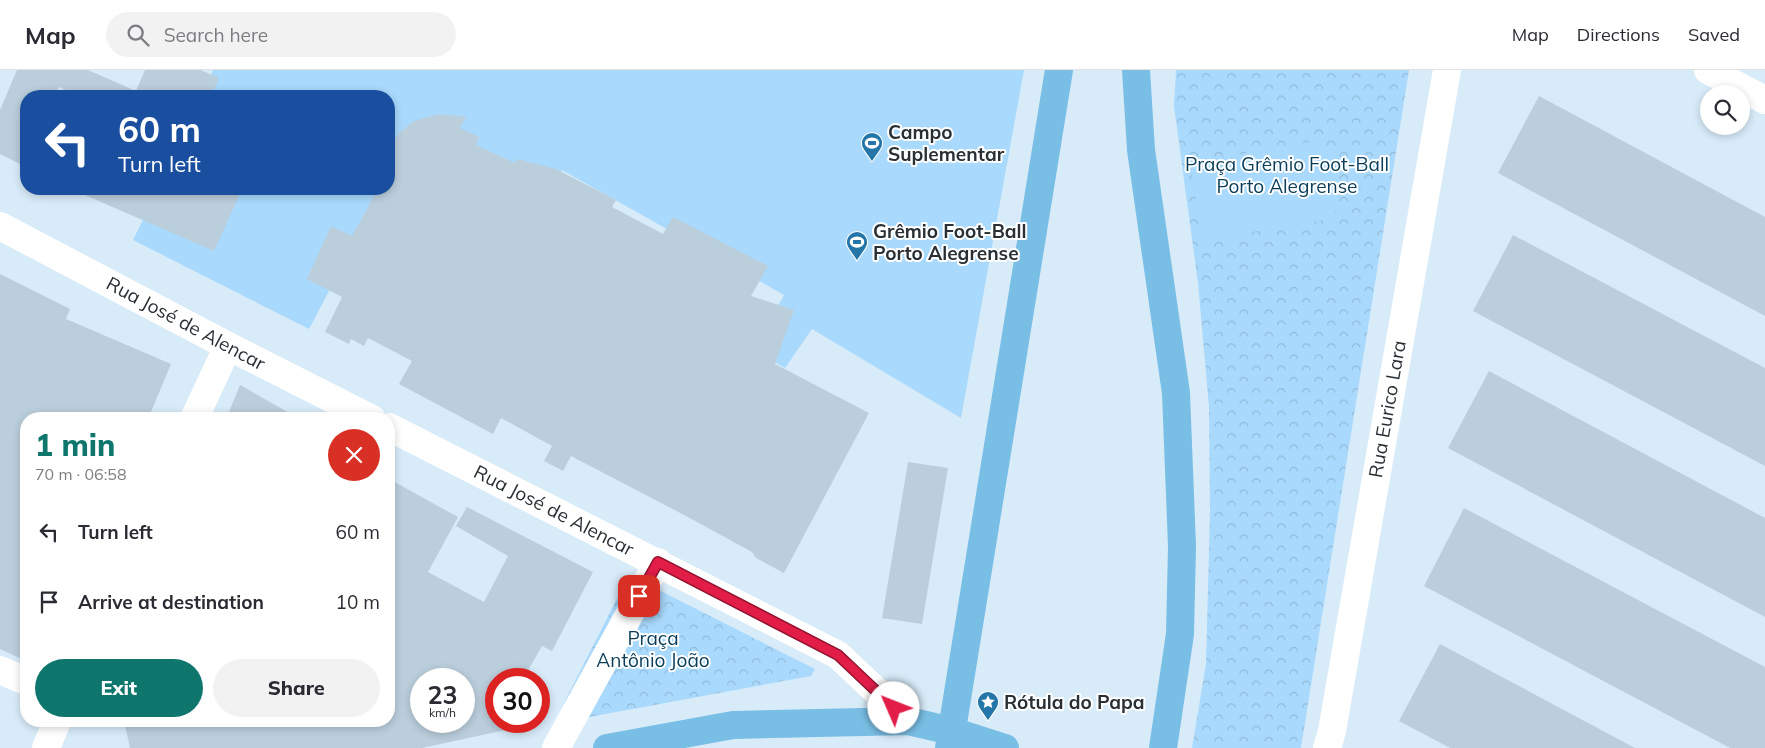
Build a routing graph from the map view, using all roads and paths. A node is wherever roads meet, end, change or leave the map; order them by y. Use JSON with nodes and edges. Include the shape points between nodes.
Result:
{"nodes":[{"id":1,"x":1059,"y":70,"type":"edge"},
{"id":2,"x":1136,"y":70,"type":"edge"},
{"id":3,"x":1447,"y":70,"type":"edge"},
{"id":4,"x":1708,"y":70,"type":"edge"},
{"id":5,"x":1765,"y":100,"type":"edge"},
{"id":6,"x":0,"y":226,"type":"edge"},
{"id":7,"x":228,"y":346,"type":"junction"},
{"id":8,"x":197,"y":412,"type":"edge"},
{"id":9,"x":358,"y":412,"type":"edge"},
{"id":10,"x":395,"y":430,"type":"edge"},
{"id":11,"x":658,"y":562,"type":"junction"},
{"id":12,"x":0,"y":670,"type":"edge"},
{"id":13,"x":20,"y":678,"type":"edge"},
{"id":14,"x":908,"y":721,"type":"junction"},
{"id":15,"x":55,"y":727,"type":"edge"},
{"id":16,"x":951,"y":739,"type":"edge"},
{"id":17,"x":46,"y":748,"type":"edge"},
{"id":18,"x":556,"y":748,"type":"edge"},
{"id":19,"x":607,"y":748,"type":"edge"},
{"id":20,"x":1005,"y":748,"type":"edge"},
{"id":21,"x":1163,"y":748,"type":"edge"},
{"id":22,"x":1327,"y":748,"type":"edge"}],
"edges":[{"from":1,"to":16,"type":"main road"},
{"from":2,"to":21,"type":"main road","via":[[1141,150],[1176,393],[1182,546],[1180,634]]},
{"from":3,"to":22,"type":"street","name":"Rua Eurico Lara"},
{"from":4,"to":5,"type":"street"},
{"from":6,"to":7,"type":"street","name":"Rua José de Alencar"},
{"from":7,"to":8,"type":"street"},
{"from":7,"to":9,"type":"street","name":"Rua José de Alencar"},
{"from":10,"to":11,"type":"street","name":"Rua José de Alencar"},
{"from":11,"to":14,"type":"street","name":"Rua José de Alencar","via":[[838,655]]},
{"from":11,"to":18,"type":"street"},
{"from":12,"to":13,"type":"street"},
{"from":14,"to":16,"type":"main road"},
{"from":14,"to":19,"type":"main road","via":[[733,725]]},
{"from":15,"to":17,"type":"street"},
{"from":16,"to":20,"type":"main road"}]}
